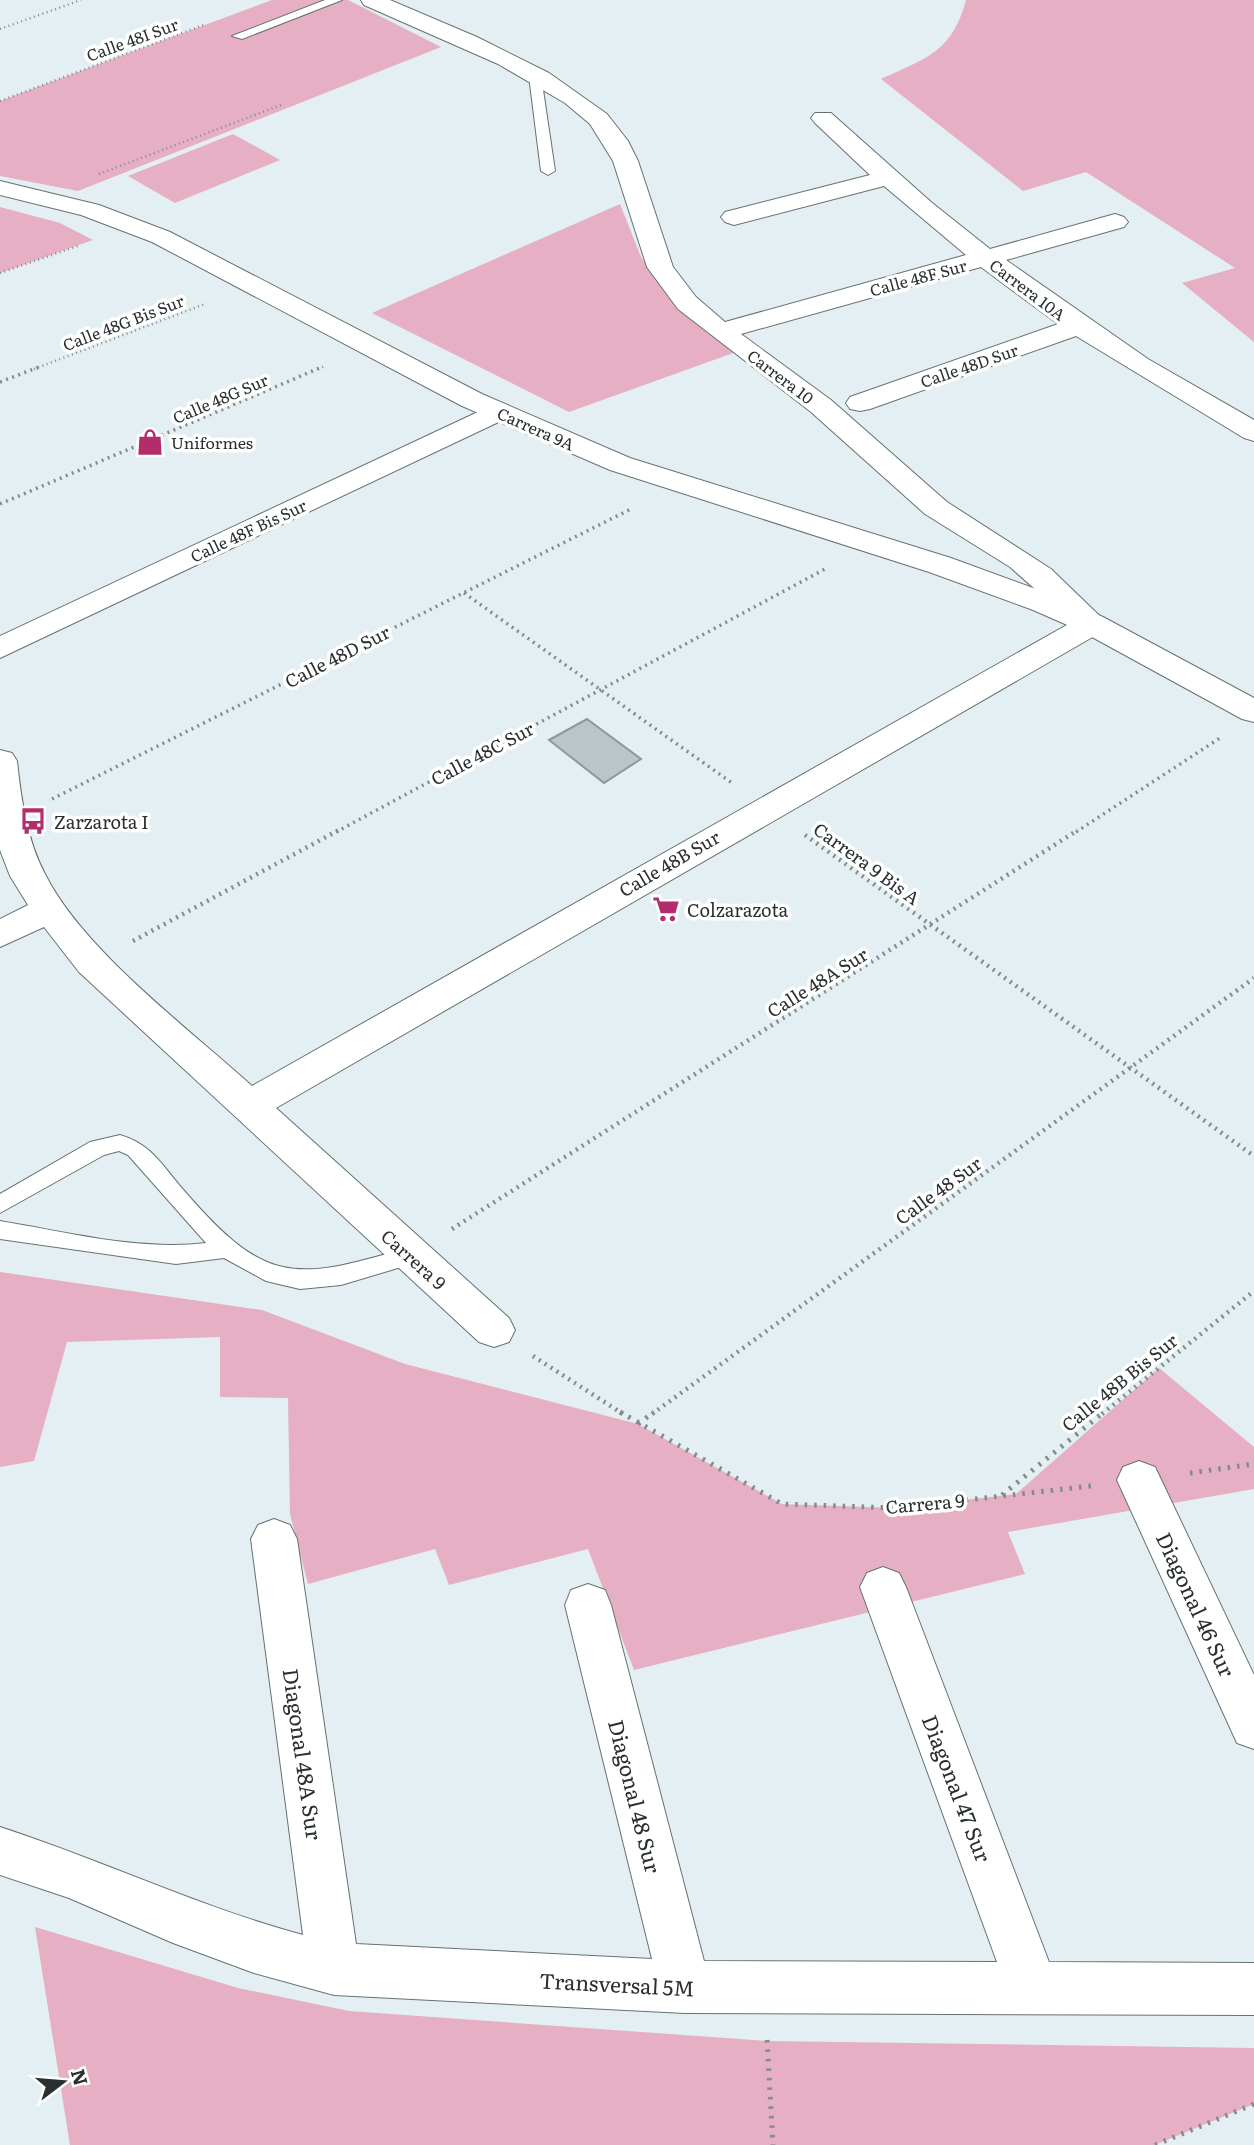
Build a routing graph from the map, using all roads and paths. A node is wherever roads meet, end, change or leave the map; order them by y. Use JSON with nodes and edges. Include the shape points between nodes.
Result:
{"nodes":[{"id":1,"x":81,"y":0,"type":"edge"},
{"id":2,"x":336,"y":0,"type":"edge"},
{"id":3,"x":372,"y":0,"type":"edge"},
{"id":4,"x":207,"y":24,"type":"dead end"},
{"id":5,"x":0,"y":29,"type":"edge"},
{"id":6,"x":238,"y":36,"type":"dead end"},
{"id":7,"x":535,"y":76,"type":"junction"},
{"id":8,"x":0,"y":101,"type":"edge"},
{"id":9,"x":284,"y":104,"type":"dead end"},
{"id":10,"x":823,"y":118,"type":"dead end"},
{"id":11,"x":548,"y":171,"type":"dead end"},
{"id":12,"x":886,"y":178,"type":"junction"},
{"id":13,"x":0,"y":188,"type":"edge"},
{"id":14,"x":59,"y":202,"type":"junction"},
{"id":15,"x":734,"y":217,"type":"dead end"},
{"id":16,"x":1115,"y":222,"type":"dead end"},
{"id":17,"x":82,"y":244,"type":"dead end"},
{"id":18,"x":987,"y":259,"type":"junction"},
{"id":19,"x":0,"y":273,"type":"edge"},
{"id":20,"x":254,"y":286,"type":"junction"},
{"id":21,"x":1078,"y":326,"type":"junction"},
{"id":22,"x":721,"y":331,"type":"junction"},
{"id":23,"x":371,"y":346,"type":"junction"},
{"id":24,"x":0,"y":382,"type":"edge"},
{"id":25,"x":860,"y":403,"type":"dead end"},
{"id":26,"x":497,"y":412,"type":"junction"},
{"id":27,"x":1254,"y":432,"type":"edge"},
{"id":28,"x":0,"y":504,"type":"edge"},
{"id":29,"x":639,"y":505,"type":"dead end"},
{"id":30,"x":872,"y":543,"type":"junction"},
{"id":31,"x":464,"y":593,"type":"junction"},
{"id":32,"x":1092,"y":624,"type":"junction"},
{"id":33,"x":0,"y":648,"type":"edge"},
{"id":34,"x":600,"y":690,"type":"junction"},
{"id":35,"x":1254,"y":712,"type":"edge"},
{"id":36,"x":1226,"y":735,"type":"dead end"},
{"id":37,"x":0,"y":761,"type":"edge"},
{"id":38,"x":0,"y":769,"type":"edge"},
{"id":39,"x":766,"y":808,"type":"junction"},
{"id":40,"x":10,"y":820,"type":"junction"},
{"id":41,"x":50,"y":909,"type":"junction"},
{"id":42,"x":931,"y":926,"type":"junction"},
{"id":43,"x":0,"y":934,"type":"edge"},
{"id":44,"x":92,"y":963,"type":"junction"},
{"id":45,"x":1254,"y":978,"type":"edge"},
{"id":46,"x":1131,"y":1068,"type":"junction"},
{"id":47,"x":249,"y":1106,"type":"junction"},
{"id":48,"x":1254,"y":1156,"type":"edge"},
{"id":49,"x":0,"y":1204,"type":"edge"},
{"id":50,"x":0,"y":1230,"type":"edge"},
{"id":51,"x":226,"y":1249,"type":"junction"},
{"id":52,"x":410,"y":1256,"type":"junction"},
{"id":53,"x":1254,"y":1291,"type":"edge"},
{"id":54,"x":495,"y":1330,"type":"joint"},
{"id":55,"x":638,"y":1424,"type":"junction"},
{"id":56,"x":1139,"y":1480,"type":"dead end"},
{"id":57,"x":1001,"y":1495,"type":"joint"},
{"id":58,"x":274,"y":1539,"type":"dead end"},
{"id":59,"x":883,"y":1587,"type":"dead end"},
{"id":60,"x":588,"y":1605,"type":"dead end"},
{"id":61,"x":1254,"y":1727,"type":"edge"},
{"id":62,"x":0,"y":1851,"type":"edge"},
{"id":63,"x":334,"y":1969,"type":"junction"},
{"id":64,"x":685,"y":1987,"type":"junction"},
{"id":65,"x":765,"y":1987,"type":"junction"},
{"id":66,"x":1033,"y":1988,"type":"junction"},
{"id":67,"x":1254,"y":1989,"type":"edge"},
{"id":68,"x":1254,"y":2104,"type":"edge"},
{"id":69,"x":773,"y":2145,"type":"edge"},
{"id":70,"x":1155,"y":2145,"type":"edge"}],
"edges":[{"from":1,"to":5,"type":"path"},
{"from":2,"to":6,"type":"lane"},
{"from":3,"to":7,"type":"street","name":"Carrera 10"},
{"from":4,"to":8,"type":"path","name":"Calle 48I Sur"},
{"from":7,"to":11,"type":"lane"},
{"from":7,"to":22,"type":"street","name":"Carrera 10","via":[[583,104],[615,139],[663,274],[686,302]]},
{"from":9,"to":14,"type":"path","via":[[77,183]]},
{"from":10,"to":12,"type":"street","name":"Carrera 10A"},
{"from":12,"to":15,"type":"street"},
{"from":12,"to":18,"type":"street","name":"Carrera 10A"},
{"from":13,"to":14,"type":"street","name":"Carrera 9A"},
{"from":14,"to":20,"type":"street","name":"Carrera 9A","via":[[161,237]]},
{"from":16,"to":18,"type":"street","name":"Calle 48F Sur"},
{"from":17,"to":19,"type":"path"},
{"from":18,"to":21,"type":"street","name":"Carrera 10A"},
{"from":18,"to":22,"type":"street","name":"Calle 48F Sur"},
{"from":20,"to":23,"type":"street","name":"Carrera 9A"},
{"from":20,"to":24,"type":"path","name":"Calle 48G Bis Sur"},
{"from":21,"to":25,"type":"street","name":"Calle 48D Sur"},
{"from":21,"to":27,"type":"street","name":"Carrera 10A"},
{"from":22,"to":32,"type":"street","name":"Carrera 10","via":[[823,408],[938,510],[1021,561]]},
{"from":23,"to":26,"type":"street","name":"Carrera 9A"},
{"from":23,"to":28,"type":"path","name":"Calle 48G Sur"},
{"from":26,"to":30,"type":"street","name":"Carrera 9A","via":[[620,464]]},
{"from":26,"to":33,"type":"street","name":"Calle 48F Bis Sur"},
{"from":29,"to":31,"type":"path","name":"Calle 48D Sur"},
{"from":30,"to":32,"type":"street","name":"Carrera 9A","via":[[1001,586]]},
{"from":30,"to":34,"type":"path","name":"Calle 48C Sur"},
{"from":31,"to":34,"type":"path","name":"Carrera 9 Bis A"},
{"from":31,"to":40,"type":"path","name":"Calle 48D Sur"},
{"from":32,"to":35,"type":"street","name":"Carrera 10"},
{"from":32,"to":39,"type":"street","name":"Calle 48B Sur"},
{"from":34,"to":39,"type":"path","name":"Carrera 9 Bis A"},
{"from":34,"to":44,"type":"path","name":"Calle 48C Sur"},
{"from":36,"to":42,"type":"path","name":"Calle 48A Sur"},
{"from":37,"to":38,"type":"street","name":"Carrera 9"},
{"from":38,"to":40,"type":"street","name":"Carrera 9"},
{"from":39,"to":42,"type":"path","name":"Carrera 9 Bis A"},
{"from":39,"to":47,"type":"street","name":"Calle 48B Sur"},
{"from":40,"to":41,"type":"street","name":"Carrera 9","via":[[27,873]]},
{"from":41,"to":43,"type":"street"},
{"from":41,"to":44,"type":"street","name":"Carrera 9"},
{"from":42,"to":46,"type":"path","name":"Carrera 9 Bis A"},
{"from":42,"to":52,"type":"path","name":"Calle 48A Sur"},
{"from":44,"to":47,"type":"street","name":"Carrera 9"},
{"from":45,"to":46,"type":"path","name":"Calle 48 Sur"},
{"from":46,"to":48,"type":"path","name":"Carrera 9 Bis A"},
{"from":46,"to":55,"type":"path","name":"Calle 48 Sur"},
{"from":47,"to":52,"type":"street","name":"Carrera 9"},
{"from":49,"to":51,"type":"lane","via":[[99,1149],[120,1143],[136,1149]]},
{"from":50,"to":51,"type":"lane","via":[[176,1255]]},
{"from":51,"to":52,"type":"lane","via":[[265,1272],[300,1280],[335,1277]]},
{"from":52,"to":54,"type":"street","name":"Carrera 9"},
{"from":53,"to":57,"type":"path","name":"Calle 48B Bis Sur"},
{"from":54,"to":55,"type":"path","name":"Carrera 9"},
{"from":55,"to":57,"type":"path","name":"Carrera 9","via":[[782,1504],[895,1508]]},
{"from":56,"to":61,"type":"street","name":"Diagonal 46 Sur"},
{"from":58,"to":63,"type":"street","name":"Diagonal 48A Sur"},
{"from":59,"to":66,"type":"street","name":"Diagonal 47 Sur"},
{"from":60,"to":64,"type":"street","name":"Diagonal 48 Sur"},
{"from":62,"to":63,"type":"street","name":"Transversal 5M","via":[[254,1947]]},
{"from":63,"to":64,"type":"street","name":"Transversal 5M"},
{"from":64,"to":65,"type":"street","name":"Transversal 5M"},
{"from":65,"to":66,"type":"street","name":"Transversal 5M"},
{"from":65,"to":69,"type":"path"},
{"from":66,"to":67,"type":"street","name":"Transversal 5M"},
{"from":68,"to":70,"type":"path"}]}
